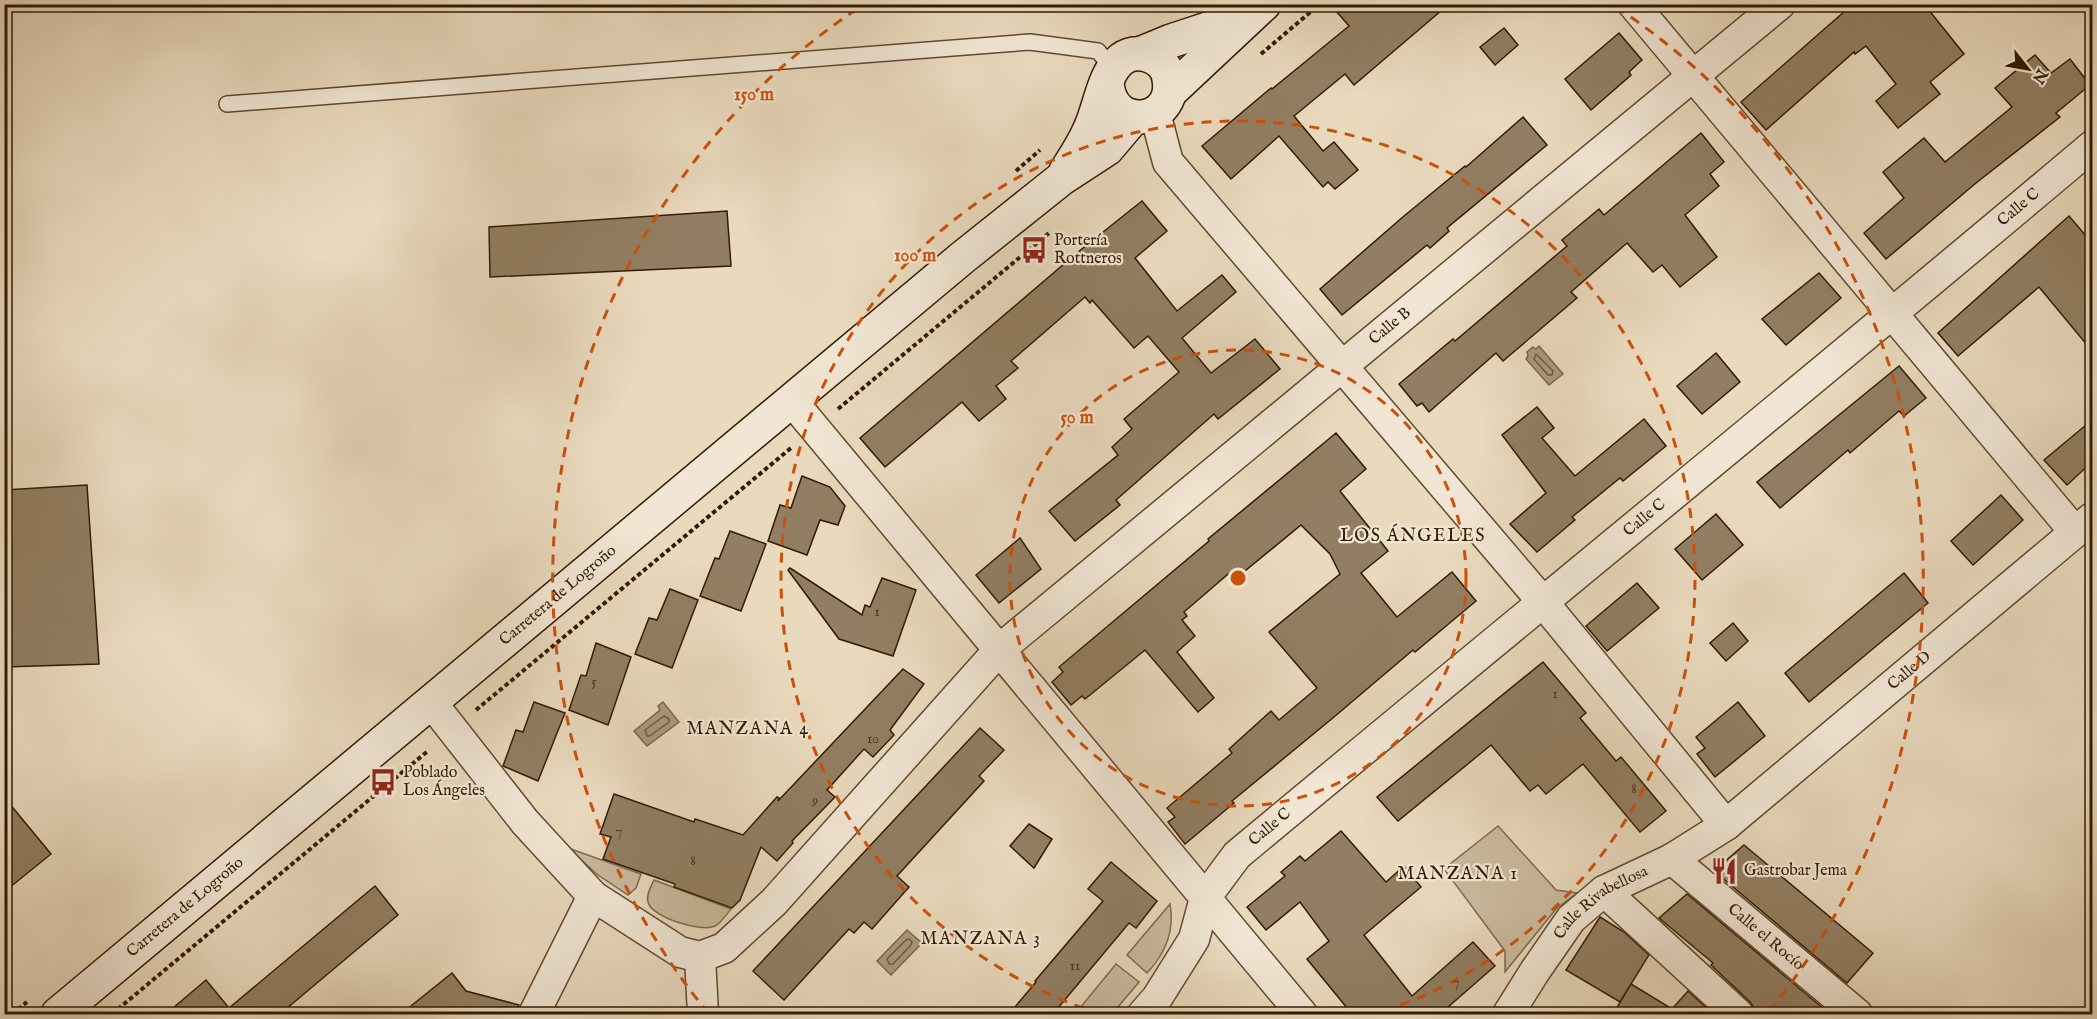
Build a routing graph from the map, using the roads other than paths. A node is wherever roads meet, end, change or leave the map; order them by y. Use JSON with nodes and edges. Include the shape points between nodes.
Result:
{"nodes":[{"id":1,"x":1633,"y":4,"type":"edge"},
{"id":2,"x":1780,"y":4,"type":"edge"},
{"id":3,"x":1257,"y":10,"type":"edge"},
{"id":4,"x":1142,"y":53,"type":"junction"},
{"id":5,"x":1109,"y":75,"type":"junction"},
{"id":6,"x":1693,"y":76,"type":"junction"},
{"id":7,"x":227,"y":104,"type":"dead end"},
{"id":8,"x":1153,"y":107,"type":"junction"},
{"id":9,"x":2092,"y":146,"type":"edge"},
{"id":10,"x":1061,"y":179,"type":"junction"},
{"id":11,"x":1893,"y":315,"type":"junction"},
{"id":12,"x":1342,"y":366,"type":"junction"},
{"id":13,"x":792,"y":401,"type":"junction"},
{"id":14,"x":2084,"y":525,"type":"edge"},
{"id":15,"x":1542,"y":602,"type":"junction"},
{"id":16,"x":999,"y":650,"type":"junction"},
{"id":17,"x":432,"y":702,"type":"junction"},
{"id":18,"x":1726,"y":825,"type":"junction"},
{"id":19,"x":1672,"y":859,"type":"junction"},
{"id":20,"x":1604,"y":891,"type":"junction"},
{"id":21,"x":593,"y":896,"type":"junction"},
{"id":22,"x":1205,"y":898,"type":"junction"},
{"id":23,"x":700,"y":957,"type":"junction"},
{"id":24,"x":58,"y":1014,"type":"edge"},
{"id":25,"x":534,"y":1014,"type":"edge"},
{"id":26,"x":703,"y":1014,"type":"edge"},
{"id":27,"x":1143,"y":1014,"type":"edge"},
{"id":28,"x":1302,"y":1014,"type":"edge"},
{"id":29,"x":1508,"y":1014,"type":"edge"},
{"id":30,"x":1738,"y":1014,"type":"edge"},
{"id":31,"x":1857,"y":1014,"type":"edge"}],
"edges":[{"from":1,"to":6,"type":"street"},
{"from":2,"to":6,"type":"street","name":"Calle B"},
{"from":3,"to":4,"type":"main road","name":"Carretera de Logroño"},
{"from":3,"to":8,"type":"main road","name":"Carretera de Logroño"},
{"from":4,"to":5,"type":"main road","via":[[1123,58]]},
{"from":4,"to":8,"type":"main road","via":[[1164,65],[1169,77]]},
{"from":5,"to":7,"type":"lane","via":[[1098,51],[1030,42]]},
{"from":5,"to":8,"type":"main road","via":[[1107,93],[1122,112]]},
{"from":5,"to":10,"type":"main road","name":"Carretera de Logroño","via":[[1090,130]]},
{"from":6,"to":11,"type":"street"},
{"from":6,"to":12,"type":"street","name":"Calle B"},
{"from":8,"to":10,"type":"main road","name":"Carretera de Logroño","via":[[1107,149]]},
{"from":8,"to":12,"type":"street","via":[[1168,162]]},
{"from":9,"to":11,"type":"street","name":"Calle C"},
{"from":10,"to":13,"type":"main road","name":"Carretera de Logroño"},
{"from":11,"to":14,"type":"street"},
{"from":11,"to":15,"type":"street","name":"Calle C"},
{"from":12,"to":15,"type":"street"},
{"from":12,"to":16,"type":"street","name":"Calle B"},
{"from":13,"to":16,"type":"street"},
{"from":13,"to":17,"type":"main road","name":"Carretera de Logroño"},
{"from":14,"to":18,"type":"street","name":"Calle D"},
{"from":15,"to":18,"type":"street"},
{"from":15,"to":22,"type":"street","name":"Calle C","via":[[1237,855]]},
{"from":16,"to":22,"type":"street"},
{"from":16,"to":23,"type":"street","name":"Calle B","via":[[774,902],[724,948]]},
{"from":17,"to":21,"type":"street","via":[[525,822]]},
{"from":17,"to":24,"type":"main road","name":"Carretera de Logroño"},
{"from":18,"to":19,"type":"street","name":"Calle Rivabellosa"},
{"from":19,"to":20,"type":"street","name":"Calle Rivabellosa"},
{"from":19,"to":31,"type":"street","name":"Calle el Rocío"},
{"from":20,"to":29,"type":"street","name":"Calle Rivabellosa","via":[[1571,919]]},
{"from":20,"to":30,"type":"street"},
{"from":21,"to":23,"type":"street","via":[[680,952]]},
{"from":21,"to":25,"type":"street"},
{"from":22,"to":27,"type":"street","via":[[1194,939]]},
{"from":22,"to":28,"type":"street"},
{"from":23,"to":26,"type":"street"}]}
